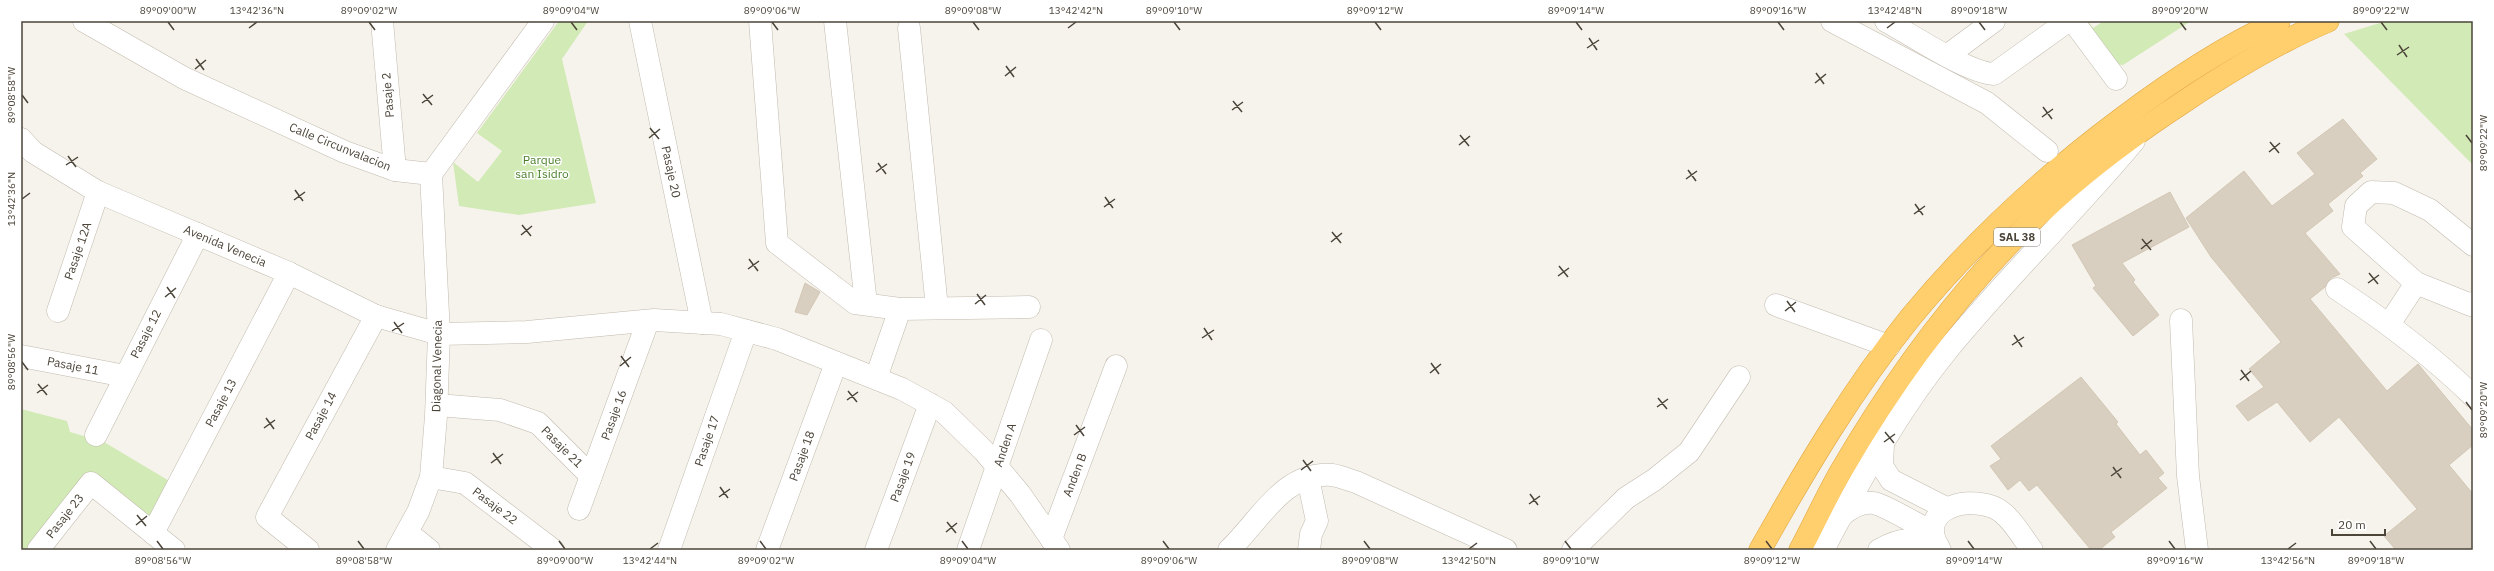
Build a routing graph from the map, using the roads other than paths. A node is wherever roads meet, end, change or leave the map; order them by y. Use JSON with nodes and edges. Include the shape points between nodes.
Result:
{"nodes":[{"id":1,"x":84,"y":21,"type":"edge"},
{"id":2,"x":382,"y":21,"type":"edge"},
{"id":3,"x":543,"y":21,"type":"edge"},
{"id":4,"x":640,"y":21,"type":"edge"},
{"id":5,"x":760,"y":21,"type":"edge"},
{"id":6,"x":835,"y":21,"type":"edge"},
{"id":7,"x":1832,"y":21,"type":"edge"},
{"id":8,"x":1886,"y":21,"type":"edge"},
{"id":9,"x":1994,"y":21,"type":"edge"},
{"id":10,"x":2068,"y":21,"type":"edge"},
{"id":11,"x":2073,"y":21,"type":"edge"},
{"id":12,"x":2279,"y":21,"type":"edge"},
{"id":13,"x":2328,"y":21,"type":"edge"},
{"id":14,"x":909,"y":28,"type":"dead end"},
{"id":15,"x":1948,"y":55,"type":"junction"},
{"id":16,"x":2116,"y":79,"type":"dead end"},
{"id":17,"x":2146,"y":127,"type":"junction"},
{"id":18,"x":21,"y":139,"type":"edge"},
{"id":19,"x":2047,"y":152,"type":"dead end"},
{"id":20,"x":395,"y":170,"type":"junction"},
{"id":21,"x":431,"y":174,"type":"junction"},
{"id":22,"x":98,"y":192,"type":"junction"},
{"id":23,"x":198,"y":234,"type":"junction"},
{"id":24,"x":2473,"y":246,"type":"edge"},
{"id":25,"x":289,"y":273,"type":"junction"},
{"id":26,"x":2416,"y":283,"type":"junction"},
{"id":27,"x":2337,"y":289,"type":"dead end"},
{"id":28,"x":2473,"y":303,"type":"edge"},
{"id":29,"x":866,"y":304,"type":"junction"},
{"id":30,"x":1776,"y":305,"type":"dead end"},
{"id":31,"x":1029,"y":307,"type":"dead end"},
{"id":32,"x":937,"y":308,"type":"junction"},
{"id":33,"x":900,"y":309,"type":"junction"},
{"id":34,"x":58,"y":311,"type":"dead end"},
{"id":35,"x":376,"y":316,"type":"junction"},
{"id":36,"x":648,"y":320,"type":"junction"},
{"id":37,"x":2181,"y":320,"type":"dead end"},
{"id":38,"x":702,"y":323,"type":"junction"},
{"id":39,"x":2390,"y":323,"type":"junction"},
{"id":40,"x":746,"y":331,"type":"junction"},
{"id":41,"x":440,"y":334,"type":"junction"},
{"id":42,"x":1041,"y":340,"type":"dead end"},
{"id":43,"x":1889,"y":346,"type":"junction"},
{"id":44,"x":21,"y":356,"type":"edge"},
{"id":45,"x":836,"y":363,"type":"junction"},
{"id":46,"x":1116,"y":366,"type":"dead end"},
{"id":47,"x":125,"y":376,"type":"junction"},
{"id":48,"x":1739,"y":377,"type":"dead end"},
{"id":49,"x":876,"y":378,"type":"junction"},
{"id":50,"x":2473,"y":396,"type":"edge"},
{"id":51,"x":930,"y":404,"type":"junction"},
{"id":52,"x":437,"y":405,"type":"junction"},
{"id":53,"x":96,"y":435,"type":"dead end"},
{"id":54,"x":1883,"y":444,"type":"junction"},
{"id":55,"x":998,"y":468,"type":"junction"},
{"id":56,"x":591,"y":476,"type":"junction"},
{"id":57,"x":431,"y":477,"type":"junction"},
{"id":58,"x":1308,"y":478,"type":"junction"},
{"id":59,"x":579,"y":508,"type":"dead end"},
{"id":60,"x":1946,"y":508,"type":"junction"},
{"id":61,"x":1841,"y":516,"type":"junction"},
{"id":62,"x":153,"y":533,"type":"junction"},
{"id":63,"x":402,"y":541,"type":"edge"},
{"id":64,"x":1937,"y":543,"type":"edge"},
{"id":65,"x":1055,"y":544,"type":"edge"},
{"id":66,"x":1307,"y":547,"type":"edge"},
{"id":67,"x":42,"y":548,"type":"edge"},
{"id":68,"x":174,"y":550,"type":"edge"},
{"id":69,"x":308,"y":550,"type":"edge"},
{"id":70,"x":429,"y":550,"type":"edge"},
{"id":71,"x":553,"y":550,"type":"edge"},
{"id":72,"x":668,"y":550,"type":"edge"},
{"id":73,"x":767,"y":550,"type":"edge"},
{"id":74,"x":876,"y":550,"type":"edge"},
{"id":75,"x":968,"y":550,"type":"edge"},
{"id":76,"x":1229,"y":550,"type":"edge"},
{"id":77,"x":1506,"y":550,"type":"edge"},
{"id":78,"x":1573,"y":550,"type":"edge"},
{"id":79,"x":1760,"y":550,"type":"edge"},
{"id":80,"x":1800,"y":550,"type":"edge"},
{"id":81,"x":1823,"y":550,"type":"edge"},
{"id":82,"x":1879,"y":550,"type":"edge"},
{"id":83,"x":2032,"y":550,"type":"edge"},
{"id":84,"x":2197,"y":550,"type":"edge"}],
"edges":[{"from":1,"to":20,"type":"street","name":"Calle Circunvalacion","via":[[184,78],[345,152]]},
{"from":2,"to":20,"type":"street","name":"Pasaje 2"},
{"from":3,"to":21,"type":"street"},
{"from":4,"to":38,"type":"street","name":"Pasaje 20"},
{"from":5,"to":29,"type":"street","via":[[777,243],[855,303]]},
{"from":6,"to":29,"type":"street"},
{"from":7,"to":19,"type":"street","via":[[1987,103]]},
{"from":8,"to":15,"type":"street"},
{"from":9,"to":15,"type":"street"},
{"from":10,"to":15,"type":"street","via":[[1994,74],[1983,74]]},
{"from":11,"to":16,"type":"street"},
{"from":12,"to":43,"type":"highway","number":"SAL 38","via":[[2212,58],[2155,94],[2074,155],[2016,205],[1984,237],[1910,318]]},
{"from":13,"to":17,"type":"highway","number":"SAL 38","via":[[2264,52]]},
{"from":14,"to":32,"type":"street"},
{"from":17,"to":54,"type":"street","via":[[2095,187],[2012,274],[1948,348],[1913,395]]},
{"from":17,"to":80,"type":"highway","number":"SAL 38","via":[[2054,201],[1985,270],[1954,306],[1919,352],[1840,472]]},
{"from":18,"to":22,"type":"street","name":"Avenida Venecia","via":[[33,152]]},
{"from":20,"to":21,"type":"street","name":"Calle Circunvalacion"},
{"from":21,"to":41,"type":"street","name":"Diagonal Venecia"},
{"from":22,"to":23,"type":"street","name":"Avenida Venecia"},
{"from":22,"to":34,"type":"street","name":"Pasaje 12A"},
{"from":23,"to":25,"type":"street","name":"Avenida Venecia"},
{"from":23,"to":47,"type":"street","name":"Pasaje 12"},
{"from":24,"to":26,"type":"street","via":[[2430,210],[2394,193],[2372,192],[2356,206],[2353,227]]},
{"from":25,"to":35,"type":"street","name":"Avenida Venecia"},
{"from":25,"to":62,"type":"street","name":"Pasaje 13"},
{"from":26,"to":28,"type":"street","via":[[2471,305]]},
{"from":26,"to":39,"type":"street"},
{"from":27,"to":39,"type":"street"},
{"from":29,"to":33,"type":"street"},
{"from":30,"to":43,"type":"street"},
{"from":31,"to":32,"type":"street"},
{"from":32,"to":33,"type":"street"},
{"from":33,"to":49,"type":"street"},
{"from":35,"to":41,"type":"street","name":"Avenida Venecia"},
{"from":35,"to":69,"type":"street","name":"Pasaje 14","via":[[267,517]]},
{"from":36,"to":38,"type":"street","name":"Avenida Venecia"},
{"from":36,"to":41,"type":"street","name":"Avenida Venecia","via":[[527,332]]},
{"from":36,"to":56,"type":"street","name":"Pasaje 16"},
{"from":37,"to":84,"type":"street","via":[[2188,476]]},
{"from":38,"to":40,"type":"street","name":"Avenida Venecia","via":[[721,324]]},
{"from":39,"to":50,"type":"street","via":[[2435,359]]},
{"from":40,"to":45,"type":"street","name":"Avenida Venecia"},
{"from":40,"to":72,"type":"street","name":"Pasaje 17"},
{"from":41,"to":52,"type":"street","name":"Diagonal Venecia"},
{"from":42,"to":55,"type":"street","name":"Anden A"},
{"from":43,"to":79,"type":"highway","number":"SAL 38","via":[[1836,421]]},
{"from":44,"to":47,"type":"street","name":"Pasaje 11"},
{"from":45,"to":49,"type":"street","name":"Avenida Venecia"},
{"from":45,"to":73,"type":"street","name":"Pasaje 18"},
{"from":46,"to":65,"type":"street","name":"Anden B"},
{"from":47,"to":53,"type":"street","name":"Pasaje 12"},
{"from":48,"to":78,"type":"street","via":[[1690,452],[1626,498]]},
{"from":49,"to":51,"type":"street","name":"Avenida Venecia"},
{"from":51,"to":55,"type":"street","name":"Avenida Venecia","via":[[944,412]]},
{"from":51,"to":74,"type":"street","name":"Pasaje 19"},
{"from":52,"to":56,"type":"street","name":"Pasaje 21","via":[[500,410],[538,423]]},
{"from":52,"to":57,"type":"street","name":"Diagonal Venecia"},
{"from":54,"to":60,"type":"street","via":[[1882,466],[1891,480]]},
{"from":54,"to":61,"type":"street"},
{"from":55,"to":65,"type":"street","name":"Avenida Venecia"},
{"from":55,"to":75,"type":"street","name":"Anden A"},
{"from":56,"to":59,"type":"street","name":"Pasaje 16"},
{"from":57,"to":63,"type":"street","name":"Diagonal Venecia"},
{"from":57,"to":71,"type":"street","name":"Pasaje 22","via":[[465,483]]},
{"from":58,"to":66,"type":"street","via":[[1317,521]]},
{"from":58,"to":76,"type":"street","via":[[1280,492]]},
{"from":58,"to":77,"type":"street","via":[[1332,475],[1356,482]]},
{"from":60,"to":64,"type":"street","via":[[1938,517]]},
{"from":60,"to":83,"type":"street","via":[[1957,503],[1994,507],[2008,518]]},
{"from":61,"to":64,"type":"street","via":[[1856,506],[1874,503]]},
{"from":61,"to":81,"type":"street"},
{"from":62,"to":67,"type":"street","name":"Pasaje 23","via":[[91,483]]},
{"from":62,"to":68,"type":"street"},
{"from":63,"to":70,"type":"street"},
{"from":64,"to":82,"type":"street","via":[[1910,539],[1892,543]]}]}
